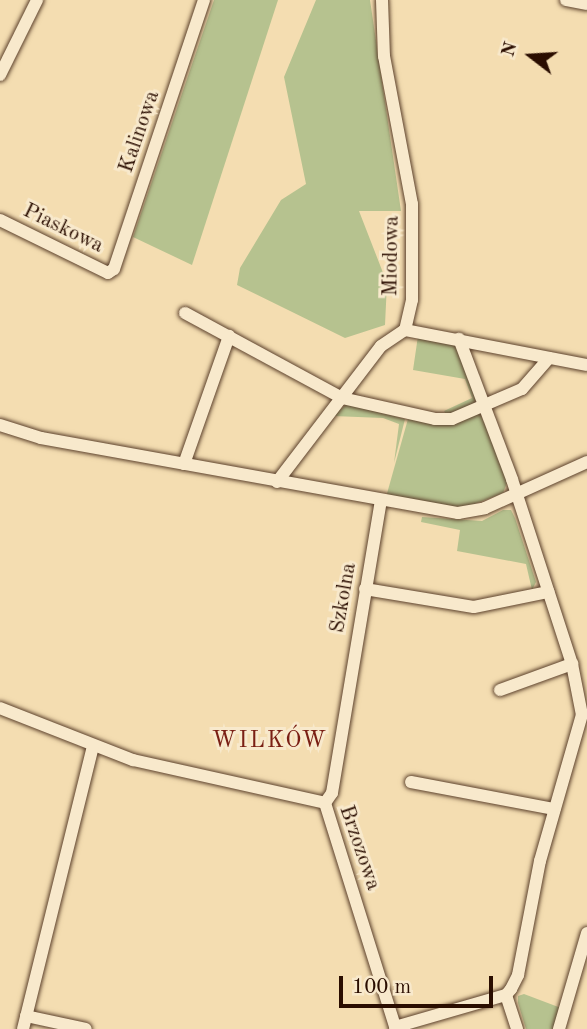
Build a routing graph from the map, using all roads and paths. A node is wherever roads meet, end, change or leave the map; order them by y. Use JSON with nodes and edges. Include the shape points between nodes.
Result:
{"nodes":[{"id":1,"x":37,"y":0,"type":"edge"},
{"id":2,"x":204,"y":0,"type":"edge"},
{"id":3,"x":382,"y":0,"type":"edge"},
{"id":4,"x":566,"y":0,"type":"edge"},
{"id":5,"x":587,"y":4,"type":"edge"},
{"id":6,"x":0,"y":75,"type":"edge"},
{"id":7,"x":0,"y":220,"type":"edge"},
{"id":8,"x":108,"y":273,"type":"joint"},
{"id":9,"x":186,"y":313,"type":"dead end"},
{"id":10,"x":405,"y":330,"type":"junction"},
{"id":11,"x":229,"y":336,"type":"junction"},
{"id":12,"x":459,"y":339,"type":"junction"},
{"id":13,"x":549,"y":358,"type":"junction"},
{"id":14,"x":587,"y":365,"type":"edge"},
{"id":15,"x":342,"y":398,"type":"junction"},
{"id":16,"x":485,"y":405,"type":"junction"},
{"id":17,"x":0,"y":425,"type":"edge"},
{"id":18,"x":587,"y":462,"type":"edge"},
{"id":19,"x":184,"y":464,"type":"junction"},
{"id":20,"x":277,"y":482,"type":"junction"},
{"id":21,"x":515,"y":494,"type":"junction"},
{"id":22,"x":381,"y":500,"type":"junction"},
{"id":23,"x":365,"y":589,"type":"junction"},
{"id":24,"x":548,"y":592,"type":"junction"},
{"id":25,"x":572,"y":664,"type":"junction"},
{"id":26,"x":500,"y":690,"type":"dead end"},
{"id":27,"x":0,"y":708,"type":"edge"},
{"id":28,"x":93,"y":747,"type":"junction"},
{"id":29,"x":411,"y":782,"type":"dead end"},
{"id":30,"x":325,"y":803,"type":"junction"},
{"id":31,"x":554,"y":809,"type":"junction"},
{"id":32,"x":587,"y":933,"type":"edge"},
{"id":33,"x":506,"y":995,"type":"junction"},
{"id":34,"x":24,"y":1022,"type":"edge"},
{"id":35,"x":395,"y":1028,"type":"edge"},
{"id":36,"x":86,"y":1029,"type":"edge"},
{"id":37,"x":517,"y":1029,"type":"edge"},
{"id":38,"x":559,"y":1029,"type":"edge"}],
"edges":[{"from":1,"to":6,"type":"street"},
{"from":2,"to":8,"type":"street","name":"Kalinowa","via":[[114,269]]},
{"from":3,"to":10,"type":"street","name":"Miodowa","via":[[384,56],[412,204],[412,300]]},
{"from":4,"to":5,"type":"street"},
{"from":7,"to":8,"type":"street","name":"Piaskowa"},
{"from":9,"to":11,"type":"street"},
{"from":10,"to":12,"type":"street"},
{"from":10,"to":15,"type":"street","via":[[381,346]]},
{"from":11,"to":15,"type":"street"},
{"from":11,"to":19,"type":"street"},
{"from":12,"to":13,"type":"street"},
{"from":12,"to":16,"type":"street"},
{"from":13,"to":14,"type":"street"},
{"from":13,"to":16,"type":"street","via":[[522,388]]},
{"from":15,"to":16,"type":"street","via":[[381,410],[444,420]]},
{"from":15,"to":20,"type":"street"},
{"from":16,"to":21,"type":"street"},
{"from":17,"to":19,"type":"street","via":[[41,438]]},
{"from":18,"to":21,"type":"street"},
{"from":19,"to":20,"type":"street"},
{"from":20,"to":22,"type":"street"},
{"from":21,"to":22,"type":"street","via":[[466,513]]},
{"from":21,"to":24,"type":"street"},
{"from":22,"to":23,"type":"street","name":"Szkolna"},
{"from":23,"to":24,"type":"street","via":[[474,607]]},
{"from":23,"to":30,"type":"street","name":"Szkolna","via":[[332,793]]},
{"from":24,"to":25,"type":"street"},
{"from":25,"to":26,"type":"street"},
{"from":25,"to":31,"type":"street","via":[[582,715]]},
{"from":27,"to":28,"type":"street","name":"Brzozowa"},
{"from":28,"to":30,"type":"street","name":"Brzozowa","via":[[150,765]]},
{"from":28,"to":34,"type":"street"},
{"from":29,"to":31,"type":"street"},
{"from":30,"to":35,"type":"street","name":"Brzozowa"},
{"from":31,"to":33,"type":"street","via":[[518,975]]},
{"from":32,"to":38,"type":"street"},
{"from":33,"to":35,"type":"street"},
{"from":33,"to":37,"type":"street"},
{"from":34,"to":36,"type":"street"}]}
